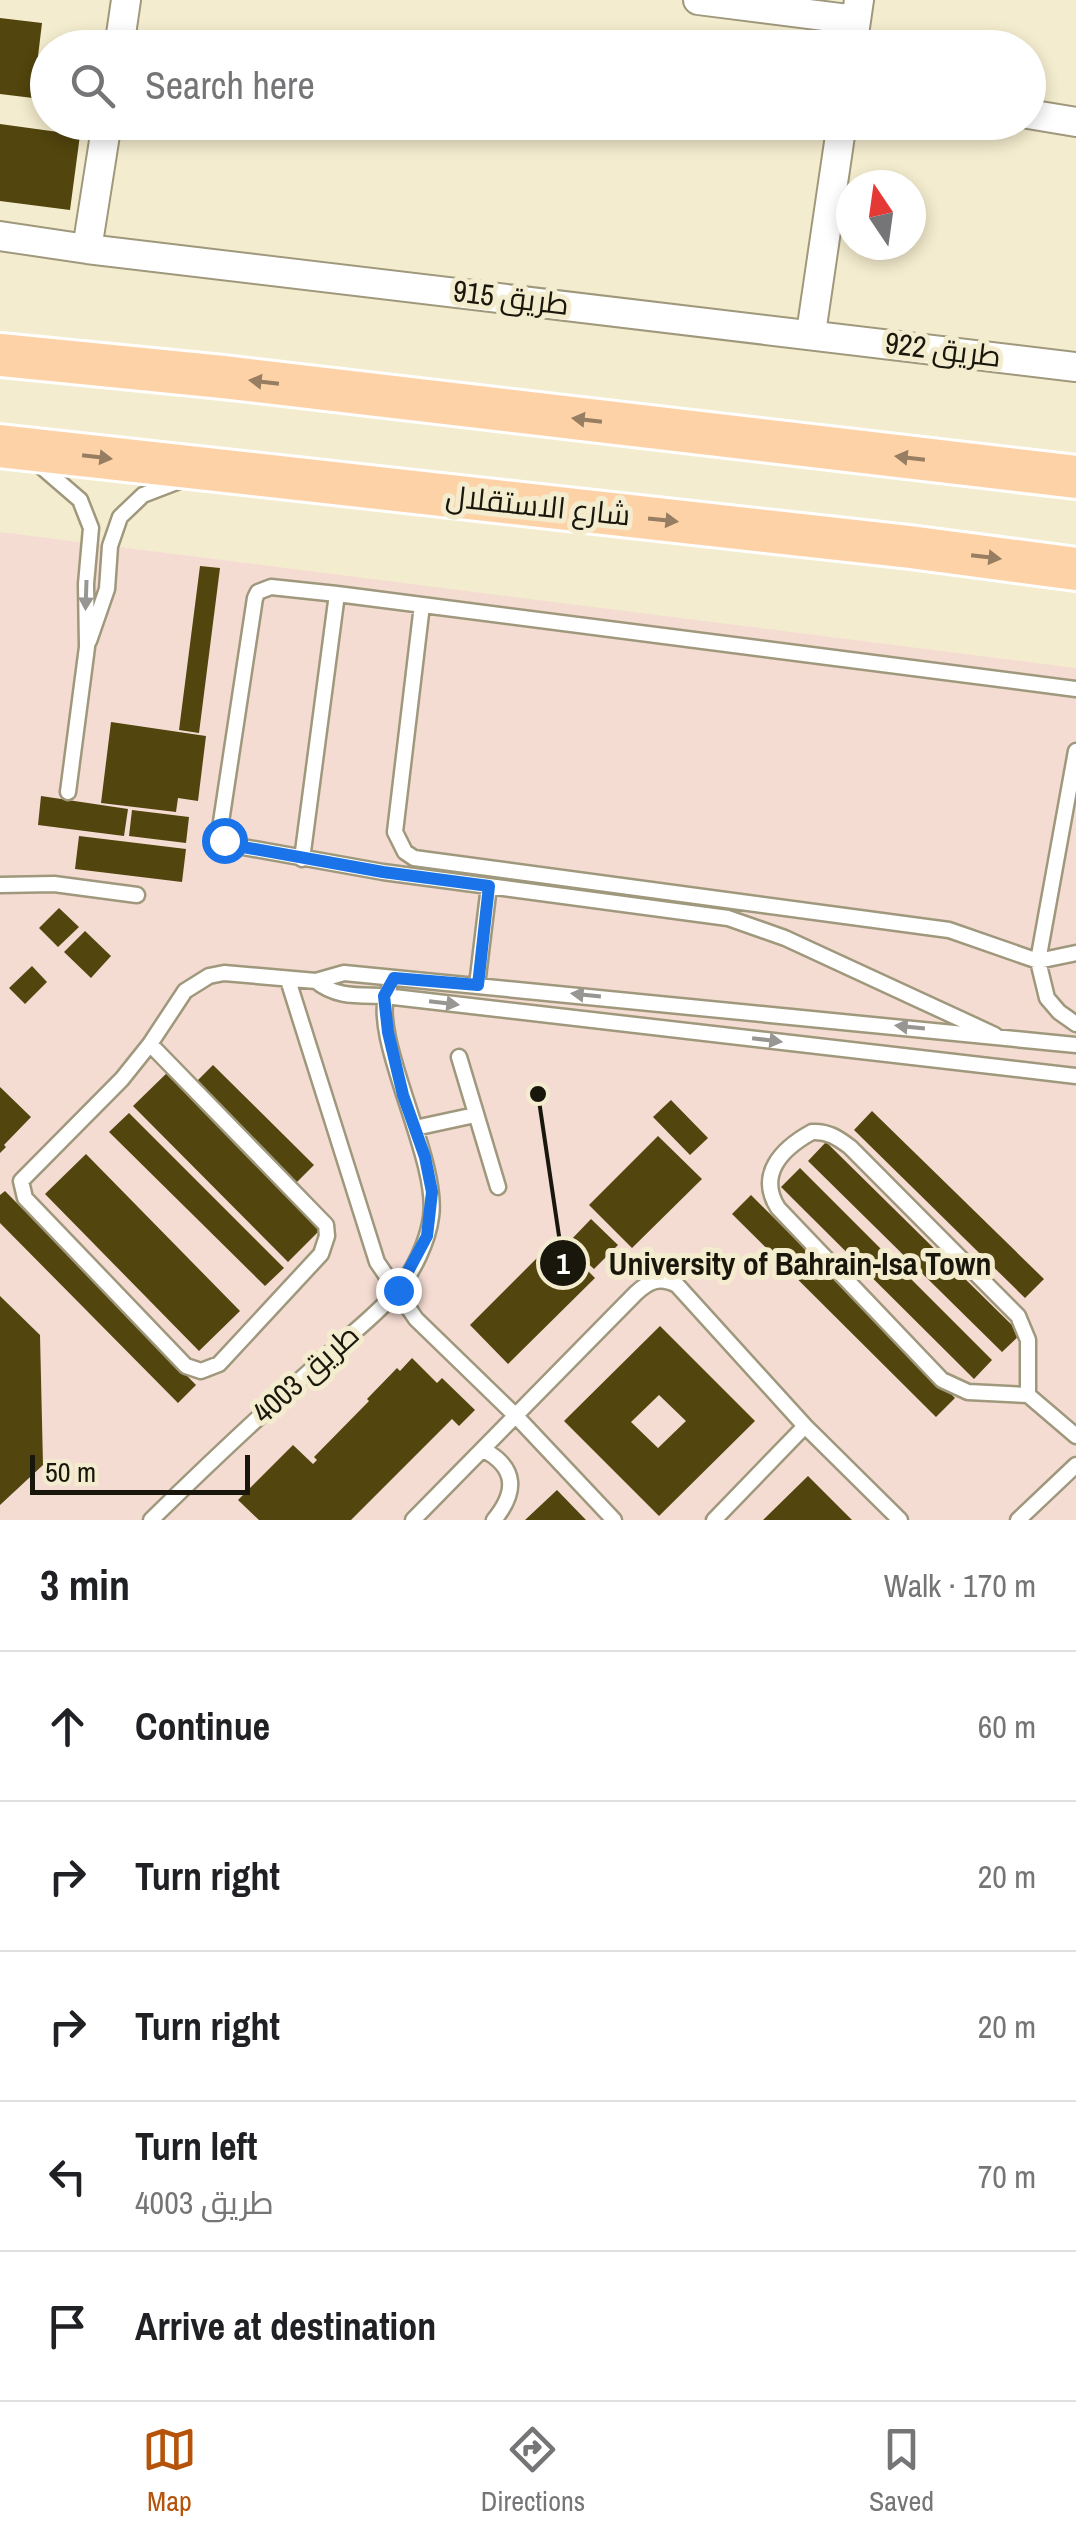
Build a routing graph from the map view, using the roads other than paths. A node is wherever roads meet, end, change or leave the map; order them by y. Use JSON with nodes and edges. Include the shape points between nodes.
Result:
{"nodes":[{"id":1,"x":126,"y":0,"type":"edge"},
{"id":2,"x":698,"y":0,"type":"edge"},
{"id":3,"x":856,"y":23,"type":"edge"},
{"id":4,"x":122,"y":30,"type":"edge"},
{"id":5,"x":1046,"y":117,"type":"edge"},
{"id":6,"x":1076,"y":122,"type":"edge"},
{"id":7,"x":104,"y":140,"type":"edge"},
{"id":8,"x":839,"y":140,"type":"edge"},
{"id":9,"x":0,"y":236,"type":"edge"},
{"id":10,"x":87,"y":249,"type":"junction"},
{"id":11,"x":811,"y":333,"type":"junction"},
{"id":12,"x":0,"y":355,"type":"edge"},
{"id":13,"x":1076,"y":367,"type":"edge"},
{"id":14,"x":9,"y":447,"type":"edge"},
{"id":15,"x":208,"y":469,"type":"junction"},
{"id":16,"x":1076,"y":478,"type":"edge"},
{"id":17,"x":89,"y":561,"type":"junction"},
{"id":18,"x":109,"y":564,"type":"junction"},
{"id":19,"x":1076,"y":569,"type":"edge"},
{"id":20,"x":337,"y":594,"type":"junction"},
{"id":21,"x":422,"y":605,"type":"junction"},
{"id":22,"x":87,"y":646,"type":"junction"},
{"id":23,"x":1076,"y":688,"type":"edge"},
{"id":24,"x":1076,"y":752,"type":"edge"},
{"id":25,"x":68,"y":792,"type":"dead end"},
{"id":26,"x":302,"y":858,"type":"junction"},
{"id":27,"x":0,"y":885,"type":"edge"},
{"id":28,"x":489,"y":886,"type":"junction"},
{"id":29,"x":137,"y":894,"type":"dead end"},
{"id":30,"x":1076,"y":954,"type":"edge"},
{"id":31,"x":1038,"y":960,"type":"junction"},
{"id":32,"x":394,"y":978,"type":"junction"},
{"id":33,"x":288,"y":980,"type":"junction"},
{"id":34,"x":316,"y":981,"type":"junction"},
{"id":35,"x":478,"y":985,"type":"junction"},
{"id":36,"x":384,"y":996,"type":"junction"},
{"id":37,"x":1076,"y":1024,"type":"edge"},
{"id":38,"x":995,"y":1035,"type":"junction"},
{"id":39,"x":150,"y":1044,"type":"junction"},
{"id":40,"x":1076,"y":1045,"type":"edge"},
{"id":41,"x":459,"y":1058,"type":"dead end"},
{"id":42,"x":1076,"y":1076,"type":"edge"},
{"id":43,"x":475,"y":1114,"type":"junction"},
{"id":44,"x":415,"y":1128,"type":"junction"},
{"id":45,"x":498,"y":1187,"type":"dead end"},
{"id":46,"x":398,"y":1290,"type":"junction"},
{"id":47,"x":1028,"y":1395,"type":"junction"},
{"id":48,"x":516,"y":1416,"type":"junction"},
{"id":49,"x":805,"y":1426,"type":"junction"},
{"id":50,"x":1076,"y":1436,"type":"edge"},
{"id":51,"x":484,"y":1450,"type":"junction"},
{"id":52,"x":1076,"y":1465,"type":"edge"},
{"id":53,"x":152,"y":1520,"type":"edge"},
{"id":54,"x":413,"y":1520,"type":"edge"},
{"id":55,"x":494,"y":1520,"type":"edge"},
{"id":56,"x":614,"y":1520,"type":"edge"},
{"id":57,"x":714,"y":1520,"type":"edge"},
{"id":58,"x":900,"y":1520,"type":"edge"},
{"id":59,"x":1018,"y":1520,"type":"edge"}],
"edges":[{"from":1,"to":4,"type":"street"},
{"from":2,"to":3,"type":"street"},
{"from":5,"to":6,"type":"street"},
{"from":7,"to":10,"type":"street"},
{"from":8,"to":11,"type":"street"},
{"from":9,"to":10,"type":"street","name":"طريق 915"},
{"from":10,"to":11,"type":"street","name":"طريق 915"},
{"from":11,"to":13,"type":"street","name":"طريق 922"},
{"from":16,"to":12,"type":"main road","one_way":true},
{"from":14,"to":15,"type":"main road","name":"شارع الاستقلال","one_way":true},
{"from":14,"to":17,"type":"lane","via":[[80,500],[91,528]]},
{"from":15,"to":18,"type":"lane","via":[[130,504],[113,531]]},
{"from":15,"to":19,"type":"main road","name":"شارع الاستقلال","one_way":true},
{"from":17,"to":18,"type":"lane"},
{"from":17,"to":22,"type":"lane","one_way":true},
{"from":18,"to":22,"type":"lane"},
{"from":20,"to":21,"type":"lane"},
{"from":20,"to":26,"type":"lane"},
{"from":20,"to":26,"type":"lane","via":[[270,587],[258,592],[221,822],[224,840],[232,845]]},
{"from":21,"to":23,"type":"lane"},
{"from":21,"to":31,"type":"lane","via":[[395,832],[414,858],[949,930]]},
{"from":22,"to":25,"type":"lane"},
{"from":24,"to":31,"type":"lane"},
{"from":26,"to":28,"type":"lane"},
{"from":27,"to":29,"type":"lane"},
{"from":28,"to":35,"type":"lane"},
{"from":28,"to":38,"type":"lane","via":[[728,918]]},
{"from":30,"to":31,"type":"lane"},
{"from":31,"to":37,"type":"lane","via":[[1046,998]]},
{"from":32,"to":34,"type":"lane","via":[[344,972]]},
{"from":32,"to":35,"type":"lane"},
{"from":32,"to":36,"type":"lane"},
{"from":33,"to":34,"type":"lane"},
{"from":33,"to":39,"type":"lane","via":[[224,973],[196,982]]},
{"from":33,"to":46,"type":"lane","via":[[377,1262]]},
{"from":34,"to":36,"type":"lane","via":[[341,994]]},
{"from":38,"to":35,"type":"lane","one_way":true},
{"from":36,"to":42,"type":"lane","one_way":true},
{"from":36,"to":44,"type":"lane","name":"طريق 4003"},
{"from":38,"to":40,"type":"lane"},
{"from":39,"to":39,"type":"lane","via":[[25,1174],[21,1190],[186,1366],[211,1369],[321,1254],[326,1224]]},
{"from":41,"to":43,"type":"lane"},
{"from":43,"to":44,"type":"lane"},
{"from":43,"to":45,"type":"lane"},
{"from":44,"to":46,"type":"lane","name":"طريق 4003","via":[[432,1214]]},
{"from":46,"to":48,"type":"lane","via":[[416,1319]]},
{"from":46,"to":53,"type":"lane","name":"طريق 4003"},
{"from":47,"to":47,"type":"lane","via":[[968,1392],[942,1380],[778,1208],[768,1184],[770,1168],[812,1132],[850,1147],[1018,1316],[1028,1340]]},
{"from":47,"to":50,"type":"lane"},
{"from":48,"to":49,"type":"lane","via":[[636,1293],[666,1280]]},
{"from":48,"to":51,"type":"lane"},
{"from":48,"to":56,"type":"lane"},
{"from":49,"to":57,"type":"lane"},
{"from":49,"to":58,"type":"lane"},
{"from":51,"to":54,"type":"lane"},
{"from":51,"to":55,"type":"lane","via":[[501,1459],[511,1481]]},
{"from":52,"to":59,"type":"lane"}]}
